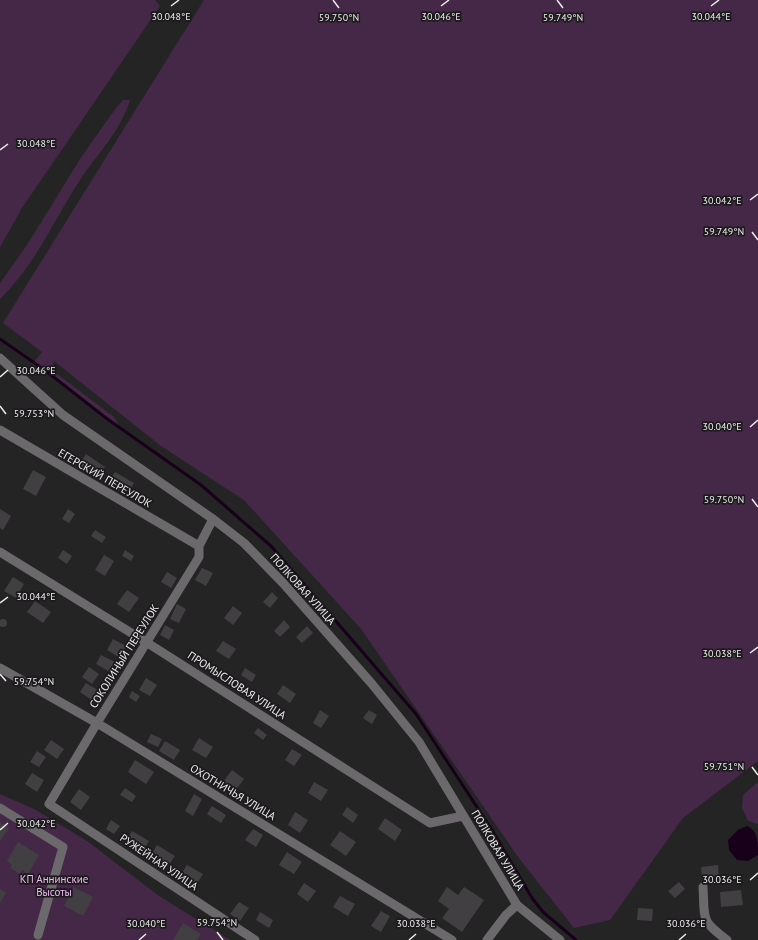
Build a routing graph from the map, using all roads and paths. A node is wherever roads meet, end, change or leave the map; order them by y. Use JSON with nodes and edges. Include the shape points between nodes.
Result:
{"nodes":[{"id":1,"x":0,"y":358,"type":"edge"},
{"id":2,"x":0,"y":430,"type":"edge"},
{"id":3,"x":212,"y":519,"type":"junction"},
{"id":4,"x":199,"y":546,"type":"junction"},
{"id":5,"x":0,"y":552,"type":"edge"},
{"id":6,"x":146,"y":642,"type":"junction"},
{"id":7,"x":0,"y":668,"type":"edge"},
{"id":8,"x":96,"y":723,"type":"junction"},
{"id":9,"x":49,"y":804,"type":"joint"},
{"id":10,"x":0,"y":808,"type":"edge"},
{"id":11,"x":463,"y":816,"type":"junction"},
{"id":12,"x":704,"y":888,"type":"dead end"},
{"id":13,"x":517,"y":905,"type":"junction"},
{"id":14,"x":36,"y":937,"type":"edge"},
{"id":15,"x":46,"y":940,"type":"edge"},
{"id":16,"x":255,"y":940,"type":"edge"},
{"id":17,"x":452,"y":940,"type":"edge"},
{"id":18,"x":487,"y":940,"type":"edge"},
{"id":19,"x":560,"y":940,"type":"edge"},
{"id":20,"x":727,"y":940,"type":"edge"}],
"edges":[{"from":1,"to":3,"type":"street","name":"ПОЛКОВАЯ УЛИЦА","via":[[63,415]]},
{"from":2,"to":4,"type":"street","name":"ЕГЕРСКИЙ ПЕРЕУЛОК"},
{"from":3,"to":4,"type":"street","name":"СОКОЛИНЫЙ ПЕРЕУЛОК"},
{"from":3,"to":11,"type":"street","name":"ПОЛКОВАЯ УЛИЦА","via":[[244,543],[372,684],[419,742]]},
{"from":4,"to":6,"type":"street","name":"СОКОЛИНЫЙ ПЕРЕУЛОК","via":[[199,557]]},
{"from":5,"to":6,"type":"street","name":"ПРОМЫСЛОВАЯ УЛИЦА"},
{"from":6,"to":8,"type":"street","name":"СОКОЛИНЫЙ ПЕРЕУЛОК"},
{"from":6,"to":11,"type":"street","name":"ПРОМЫСЛОВАЯ УЛИЦА","via":[[430,823]]},
{"from":7,"to":8,"type":"street","name":"ОХОТНИЧЬЯ УЛИЦА"},
{"from":8,"to":9,"type":"street","name":"СОКОЛИНЫЙ ПЕРЕУЛОК"},
{"from":8,"to":17,"type":"street","name":"ОХОТНИЧЬЯ УЛИЦА"},
{"from":9,"to":16,"type":"street","name":"РУЖЕЙНАЯ УЛИЦА"},
{"from":10,"to":14,"type":"street","via":[[63,847]]},
{"from":11,"to":13,"type":"street","name":"ПОЛКОВАЯ УЛИЦА"},
{"from":12,"to":20,"type":"street","via":[[705,920],[709,927]]},
{"from":13,"to":18,"type":"street"},
{"from":13,"to":19,"type":"street","name":"ПОЛКОВАЯ УЛИЦА"},
{"from":14,"to":15,"type":"street"}]}
